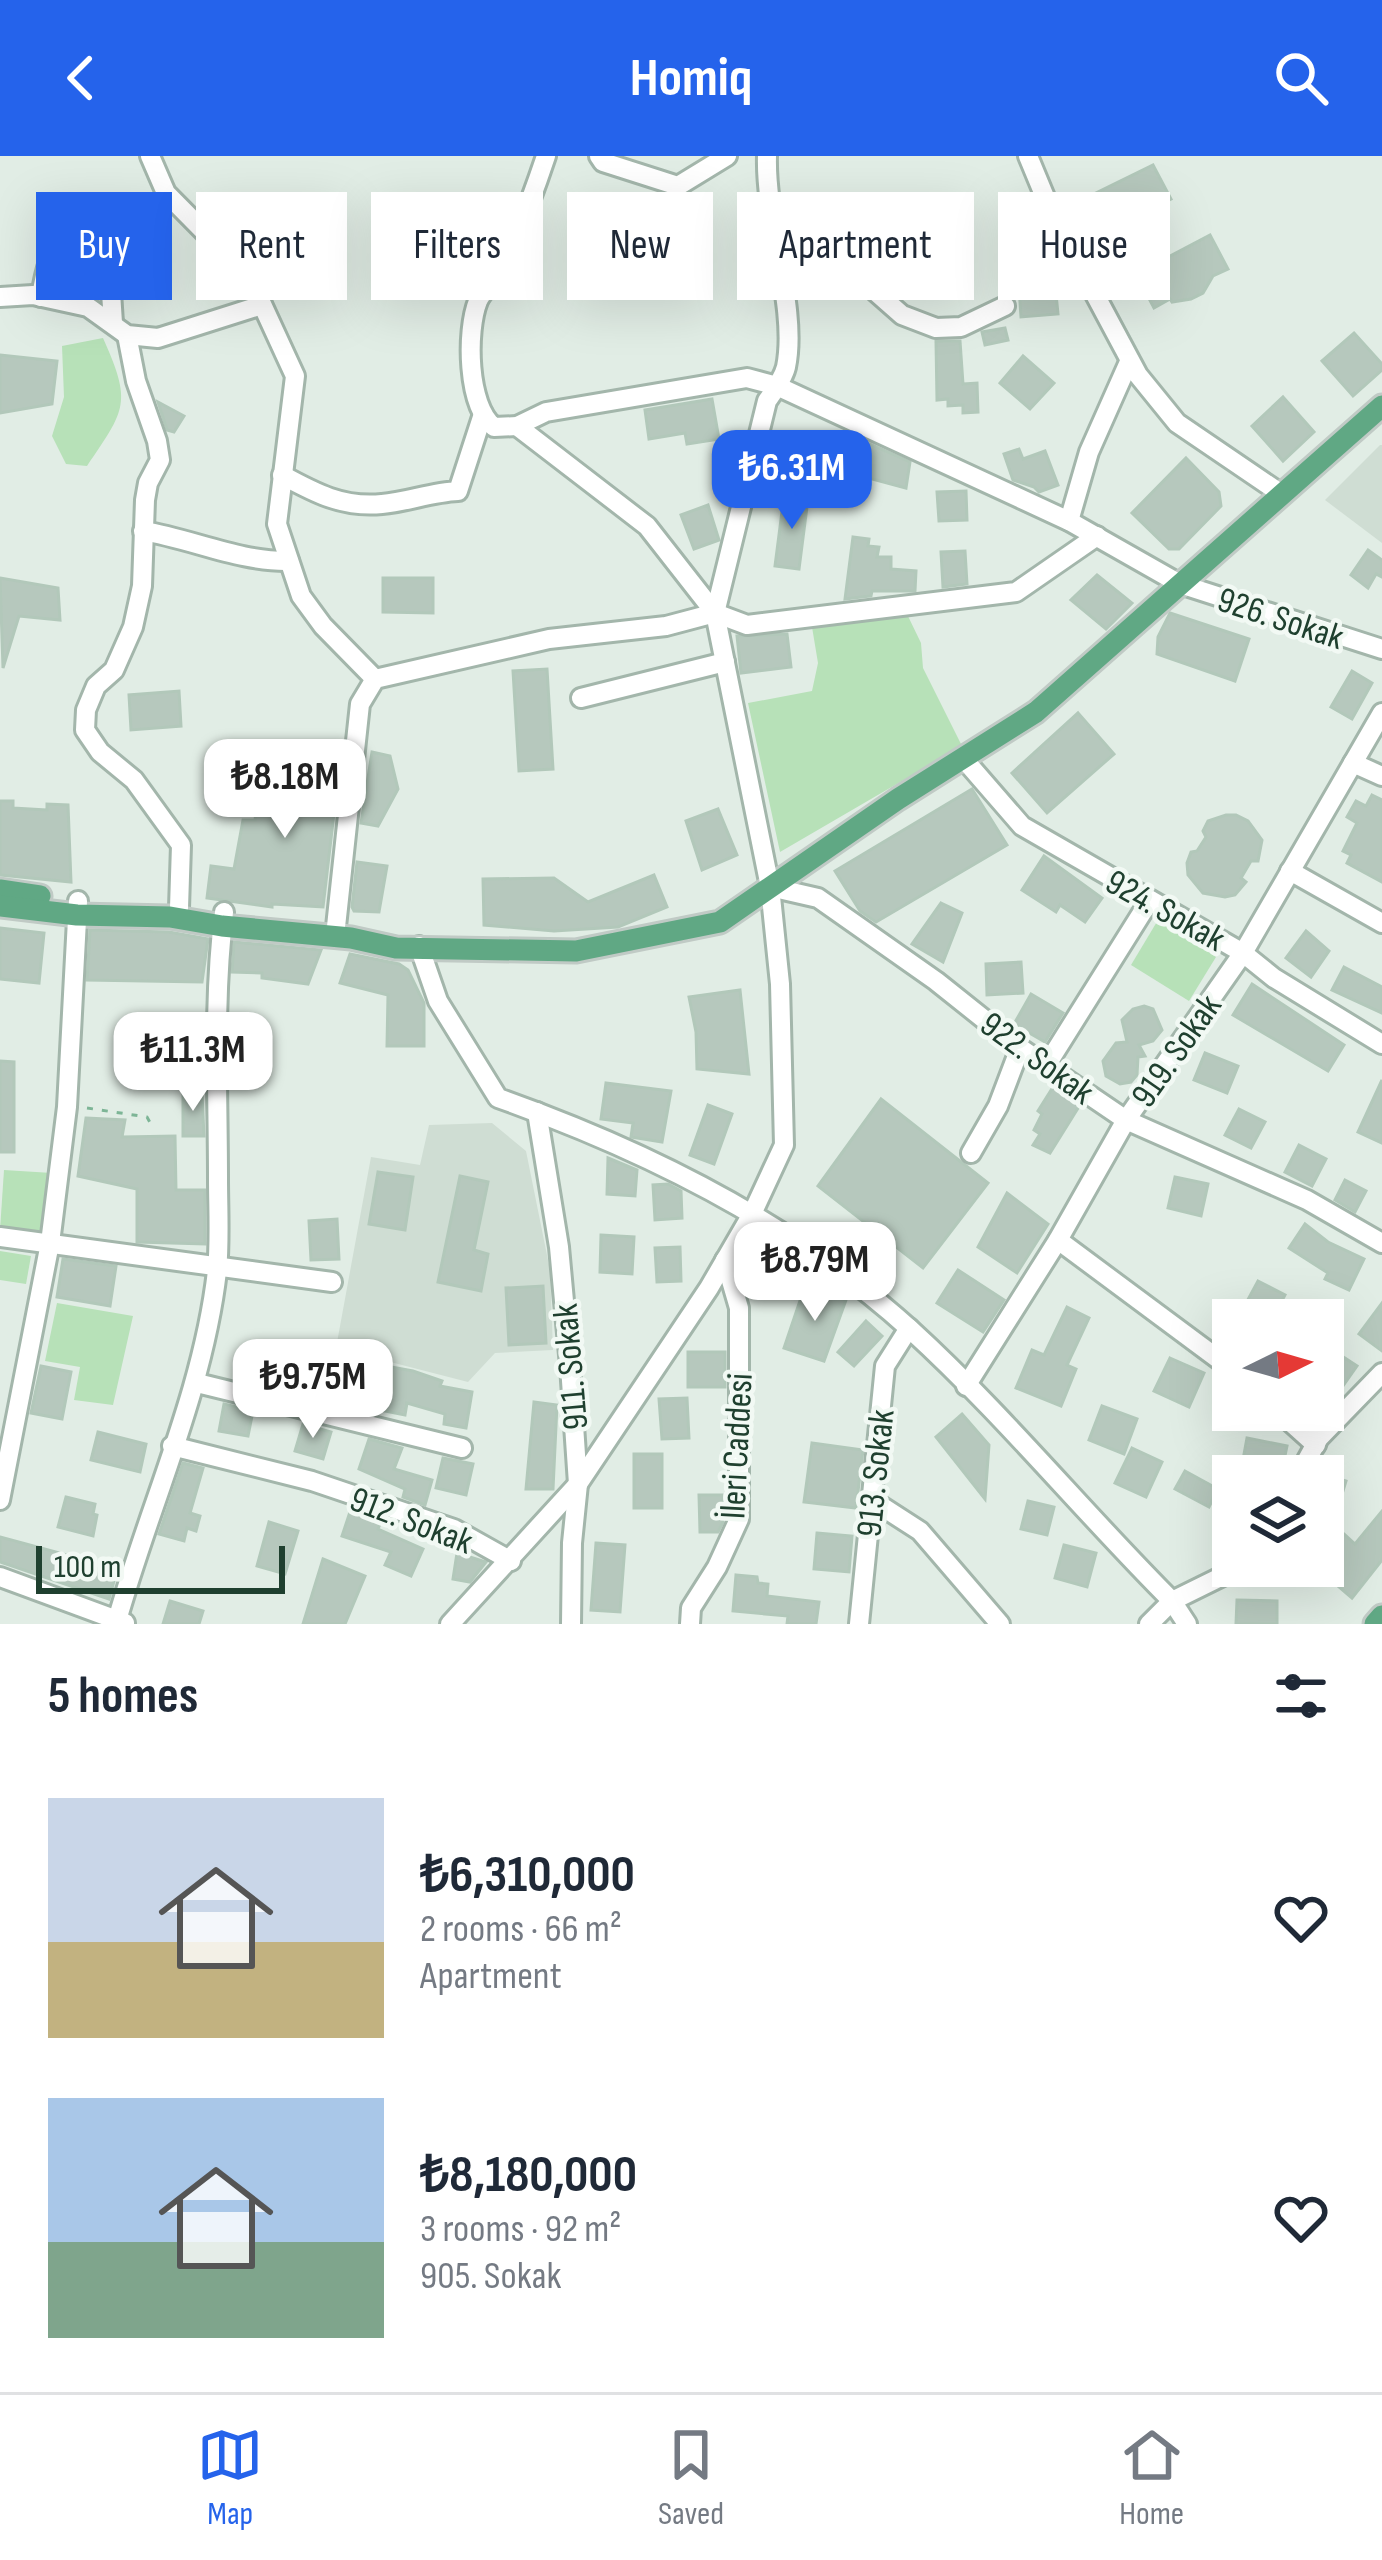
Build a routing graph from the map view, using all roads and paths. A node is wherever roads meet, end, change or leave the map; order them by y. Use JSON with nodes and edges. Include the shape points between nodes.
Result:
{"nodes":[{"id":1,"x":150,"y":156,"type":"edge"},
{"id":2,"x":546,"y":156,"type":"edge"},
{"id":3,"x":599,"y":156,"type":"edge"},
{"id":4,"x":727,"y":156,"type":"edge"},
{"id":5,"x":767,"y":156,"type":"edge"},
{"id":6,"x":1028,"y":156,"type":"edge"},
{"id":7,"x":534,"y":192,"type":"edge"},
{"id":8,"x":767,"y":192,"type":"edge"},
{"id":9,"x":0,"y":297,"type":"edge"},
{"id":10,"x":36,"y":297,"type":"edge"},
{"id":11,"x":55,"y":300,"type":"edge"},
{"id":12,"x":112,"y":300,"type":"edge"},
{"id":13,"x":479,"y":300,"type":"edge"},
{"id":14,"x":784,"y":300,"type":"edge"},
{"id":15,"x":885,"y":300,"type":"edge"},
{"id":16,"x":262,"y":305,"type":"junction"},
{"id":17,"x":1005,"y":306,"type":"dead end"},
{"id":18,"x":120,"y":329,"type":"junction"},
{"id":19,"x":1129,"y":362,"type":"junction"},
{"id":20,"x":777,"y":386,"type":"junction"},
{"id":21,"x":1379,"y":412,"type":"edge"},
{"id":22,"x":483,"y":414,"type":"junction"},
{"id":23,"x":517,"y":426,"type":"junction"},
{"id":24,"x":282,"y":475,"type":"junction"},
{"id":25,"x":1280,"y":494,"type":"junction"},
{"id":26,"x":1069,"y":521,"type":"junction"},
{"id":27,"x":143,"y":530,"type":"junction"},
{"id":28,"x":1096,"y":536,"type":"junction"},
{"id":29,"x":290,"y":561,"type":"junction"},
{"id":30,"x":1180,"y":584,"type":"junction"},
{"id":31,"x":715,"y":613,"type":"junction"},
{"id":32,"x":1382,"y":649,"type":"edge"},
{"id":33,"x":725,"y":662,"type":"junction"},
{"id":34,"x":375,"y":680,"type":"junction"},
{"id":35,"x":581,"y":698,"type":"dead end"},
{"id":36,"x":1382,"y":712,"type":"edge"},
{"id":37,"x":963,"y":758,"type":"junction"},
{"id":38,"x":1353,"y":763,"type":"junction"},
{"id":39,"x":1382,"y":776,"type":"edge"},
{"id":40,"x":1291,"y":871,"type":"junction"},
{"id":41,"x":770,"y":887,"type":"junction"},
{"id":42,"x":0,"y":890,"type":"edge"},
{"id":43,"x":1150,"y":900,"type":"junction"},
{"id":44,"x":0,"y":906,"type":"edge"},
{"id":45,"x":78,"y":908,"type":"junction"},
{"id":46,"x":179,"y":908,"type":"junction"},
{"id":47,"x":223,"y":919,"type":"junction"},
{"id":48,"x":1382,"y":923,"type":"edge"},
{"id":49,"x":335,"y":929,"type":"junction"},
{"id":50,"x":419,"y":946,"type":"junction"},
{"id":51,"x":1244,"y":953,"type":"junction"},
{"id":52,"x":1382,"y":1044,"type":"edge"},
{"id":53,"x":1020,"y":1048,"type":"junction"},
{"id":54,"x":1046,"y":1066,"type":"junction"},
{"id":55,"x":67,"y":1107,"type":"junction"},
{"id":56,"x":537,"y":1112,"type":"junction"},
{"id":57,"x":1126,"y":1120,"type":"junction"},
{"id":58,"x":152,"y":1126,"type":"dead end"},
{"id":59,"x":971,"y":1153,"type":"dead end"},
{"id":60,"x":752,"y":1214,"type":"junction"},
{"id":61,"x":0,"y":1238,"type":"edge"},
{"id":62,"x":1058,"y":1240,"type":"junction"},
{"id":63,"x":1382,"y":1243,"type":"edge"},
{"id":64,"x":50,"y":1244,"type":"junction"},
{"id":65,"x":725,"y":1260,"type":"junction"},
{"id":66,"x":218,"y":1266,"type":"junction"},
{"id":67,"x":332,"y":1282,"type":"dead end"},
{"id":68,"x":908,"y":1328,"type":"junction"},
{"id":69,"x":1212,"y":1354,"type":"edge"},
{"id":70,"x":1382,"y":1373,"type":"edge"},
{"id":71,"x":196,"y":1382,"type":"junction"},
{"id":72,"x":967,"y":1386,"type":"junction"},
{"id":73,"x":1300,"y":1431,"type":"edge"},
{"id":74,"x":1316,"y":1445,"type":"junction"},
{"id":75,"x":172,"y":1446,"type":"junction"},
{"id":76,"x":462,"y":1448,"type":"dead end"},
{"id":77,"x":1310,"y":1455,"type":"edge"},
{"id":78,"x":578,"y":1484,"type":"junction"},
{"id":79,"x":0,"y":1500,"type":"edge"},
{"id":80,"x":872,"y":1500,"type":"junction"},
{"id":81,"x":511,"y":1561,"type":"junction"},
{"id":82,"x":0,"y":1577,"type":"edge"},
{"id":83,"x":1212,"y":1581,"type":"edge"},
{"id":84,"x":1172,"y":1600,"type":"junction"},
{"id":85,"x":1382,"y":1616,"type":"edge"},
{"id":86,"x":120,"y":1622,"type":"edge"},
{"id":87,"x":449,"y":1624,"type":"edge"},
{"id":88,"x":572,"y":1624,"type":"edge"},
{"id":89,"x":690,"y":1624,"type":"edge"},
{"id":90,"x":859,"y":1624,"type":"edge"},
{"id":91,"x":1000,"y":1624,"type":"edge"},
{"id":92,"x":1148,"y":1624,"type":"edge"},
{"id":93,"x":1187,"y":1624,"type":"edge"},
{"id":94,"x":1375,"y":1624,"type":"edge"}],
"edges":[{"from":1,"to":16,"type":"street","via":[[166,193],[250,278]]},
{"from":2,"to":7,"type":"street"},
{"from":3,"to":4,"type":"street","via":[[678,186]]},
{"from":5,"to":8,"type":"street"},
{"from":6,"to":19,"type":"street"},
{"from":9,"to":10,"type":"street"},
{"from":11,"to":18,"type":"street","via":[[88,307]]},
{"from":12,"to":18,"type":"street"},
{"from":13,"to":22,"type":"street","via":[[470,341]]},
{"from":14,"to":20,"type":"street","via":[[787,352]]},
{"from":15,"to":17,"type":"street","via":[[936,328],[961,327]]},
{"from":16,"to":18,"type":"street","via":[[158,338]]},
{"from":16,"to":24,"type":"street","via":[[295,376]]},
{"from":18,"to":27,"type":"street","via":[[160,460],[148,483]]},
{"from":19,"to":25,"type":"street","via":[[1178,423]]},
{"from":19,"to":26,"type":"street"},
{"from":20,"to":23,"type":"street","via":[[747,378],[546,412]]},
{"from":20,"to":26,"type":"street","name":"926. Sokak"},
{"from":20,"to":31,"type":"street"},
{"from":21,"to":25,"type":"main road"},
{"from":22,"to":23,"type":"street","via":[[494,428]]},
{"from":22,"to":24,"type":"street","via":[[458,491],[345,504]]},
{"from":23,"to":31,"type":"street","via":[[647,526]]},
{"from":24,"to":29,"type":"street","via":[[278,524]]},
{"from":25,"to":30,"type":"main road"},
{"from":26,"to":28,"type":"street","name":"926. Sokak"},
{"from":27,"to":29,"type":"street"},
{"from":27,"to":46,"type":"street","via":[[133,627],[114,670],[96,686],[85,730],[181,845]]},
{"from":28,"to":30,"type":"street","name":"926. Sokak"},
{"from":28,"to":31,"type":"street","via":[[1016,592],[747,626]]},
{"from":29,"to":34,"type":"street","via":[[301,596]]},
{"from":30,"to":32,"type":"street","name":"926. Sokak"},
{"from":30,"to":37,"type":"main road","via":[[1036,712]]},
{"from":31,"to":33,"type":"street"},
{"from":31,"to":34,"type":"street","via":[[549,639]]},
{"from":33,"to":35,"type":"street"},
{"from":33,"to":41,"type":"street"},
{"from":34,"to":49,"type":"street","via":[[360,704]]},
{"from":36,"to":38,"type":"street","name":"919. Sokak"},
{"from":37,"to":41,"type":"main road"},
{"from":37,"to":43,"type":"street","name":"924. Sokak","via":[[1022,826]]},
{"from":38,"to":39,"type":"street"},
{"from":38,"to":40,"type":"street","name":"919. Sokak"},
{"from":40,"to":48,"type":"street"},
{"from":40,"to":51,"type":"street","name":"919. Sokak"},
{"from":41,"to":50,"type":"main road","via":[[720,922],[577,951]]},
{"from":41,"to":53,"type":"street","name":"922. Sokak","via":[[818,898]]},
{"from":41,"to":60,"type":"street","via":[[784,1145]]},
{"from":42,"to":45,"type":"main road"},
{"from":43,"to":51,"type":"street","name":"924. Sokak"},
{"from":43,"to":54,"type":"street"},
{"from":44,"to":45,"type":"main road"},
{"from":45,"to":46,"type":"main road"},
{"from":45,"to":47,"type":"main road"},
{"from":45,"to":55,"type":"street"},
{"from":46,"to":47,"type":"main road"},
{"from":47,"to":49,"type":"main road"},
{"from":47,"to":66,"type":"street"},
{"from":49,"to":50,"type":"main road","via":[[396,948]]},
{"from":50,"to":56,"type":"street","via":[[437,1001],[497,1098]]},
{"from":51,"to":52,"type":"street","name":"924. Sokak"},
{"from":51,"to":57,"type":"street","name":"919. Sokak"},
{"from":53,"to":54,"type":"street","name":"922. Sokak"},
{"from":53,"to":59,"type":"street"},
{"from":54,"to":57,"type":"street","name":"922. Sokak"},
{"from":55,"to":58,"type":"path","via":[[147,1117]]},
{"from":55,"to":64,"type":"street"},
{"from":56,"to":60,"type":"street"},
{"from":56,"to":78,"type":"street","name":"911. Sokak","via":[[559,1247]]},
{"from":57,"to":62,"type":"street","name":"919. Sokak"},
{"from":57,"to":63,"type":"street","name":"922. Sokak","via":[[1307,1200]]},
{"from":60,"to":65,"type":"street"},
{"from":60,"to":68,"type":"street"},
{"from":61,"to":64,"type":"street"},
{"from":62,"to":69,"type":"street"},
{"from":62,"to":72,"type":"street","name":"919. Sokak"},
{"from":64,"to":66,"type":"street"},
{"from":64,"to":79,"type":"street"},
{"from":65,"to":78,"type":"street"},
{"from":65,"to":89,"type":"street","name":"İleri Caddesi","via":[[739,1307],[739,1519]]},
{"from":66,"to":67,"type":"street"},
{"from":66,"to":71,"type":"street"},
{"from":68,"to":72,"type":"street"},
{"from":68,"to":80,"type":"street","name":"913. Sokak","via":[[885,1366]]},
{"from":70,"to":74,"type":"street"},
{"from":71,"to":75,"type":"street"},
{"from":71,"to":76,"type":"street"},
{"from":72,"to":84,"type":"street"},
{"from":73,"to":74,"type":"street"},
{"from":74,"to":77,"type":"street"},
{"from":75,"to":81,"type":"street","name":"912. Sokak","via":[[454,1529]]},
{"from":75,"to":86,"type":"street"},
{"from":78,"to":81,"type":"street"},
{"from":78,"to":88,"type":"street","name":"911. Sokak"},
{"from":80,"to":90,"type":"street","name":"913. Sokak"},
{"from":80,"to":91,"type":"street","via":[[920,1531]]},
{"from":81,"to":87,"type":"street"},
{"from":82,"to":86,"type":"street"},
{"from":83,"to":84,"type":"street"},
{"from":84,"to":92,"type":"street"},
{"from":84,"to":93,"type":"street"},
{"from":85,"to":94,"type":"main road"}]}
